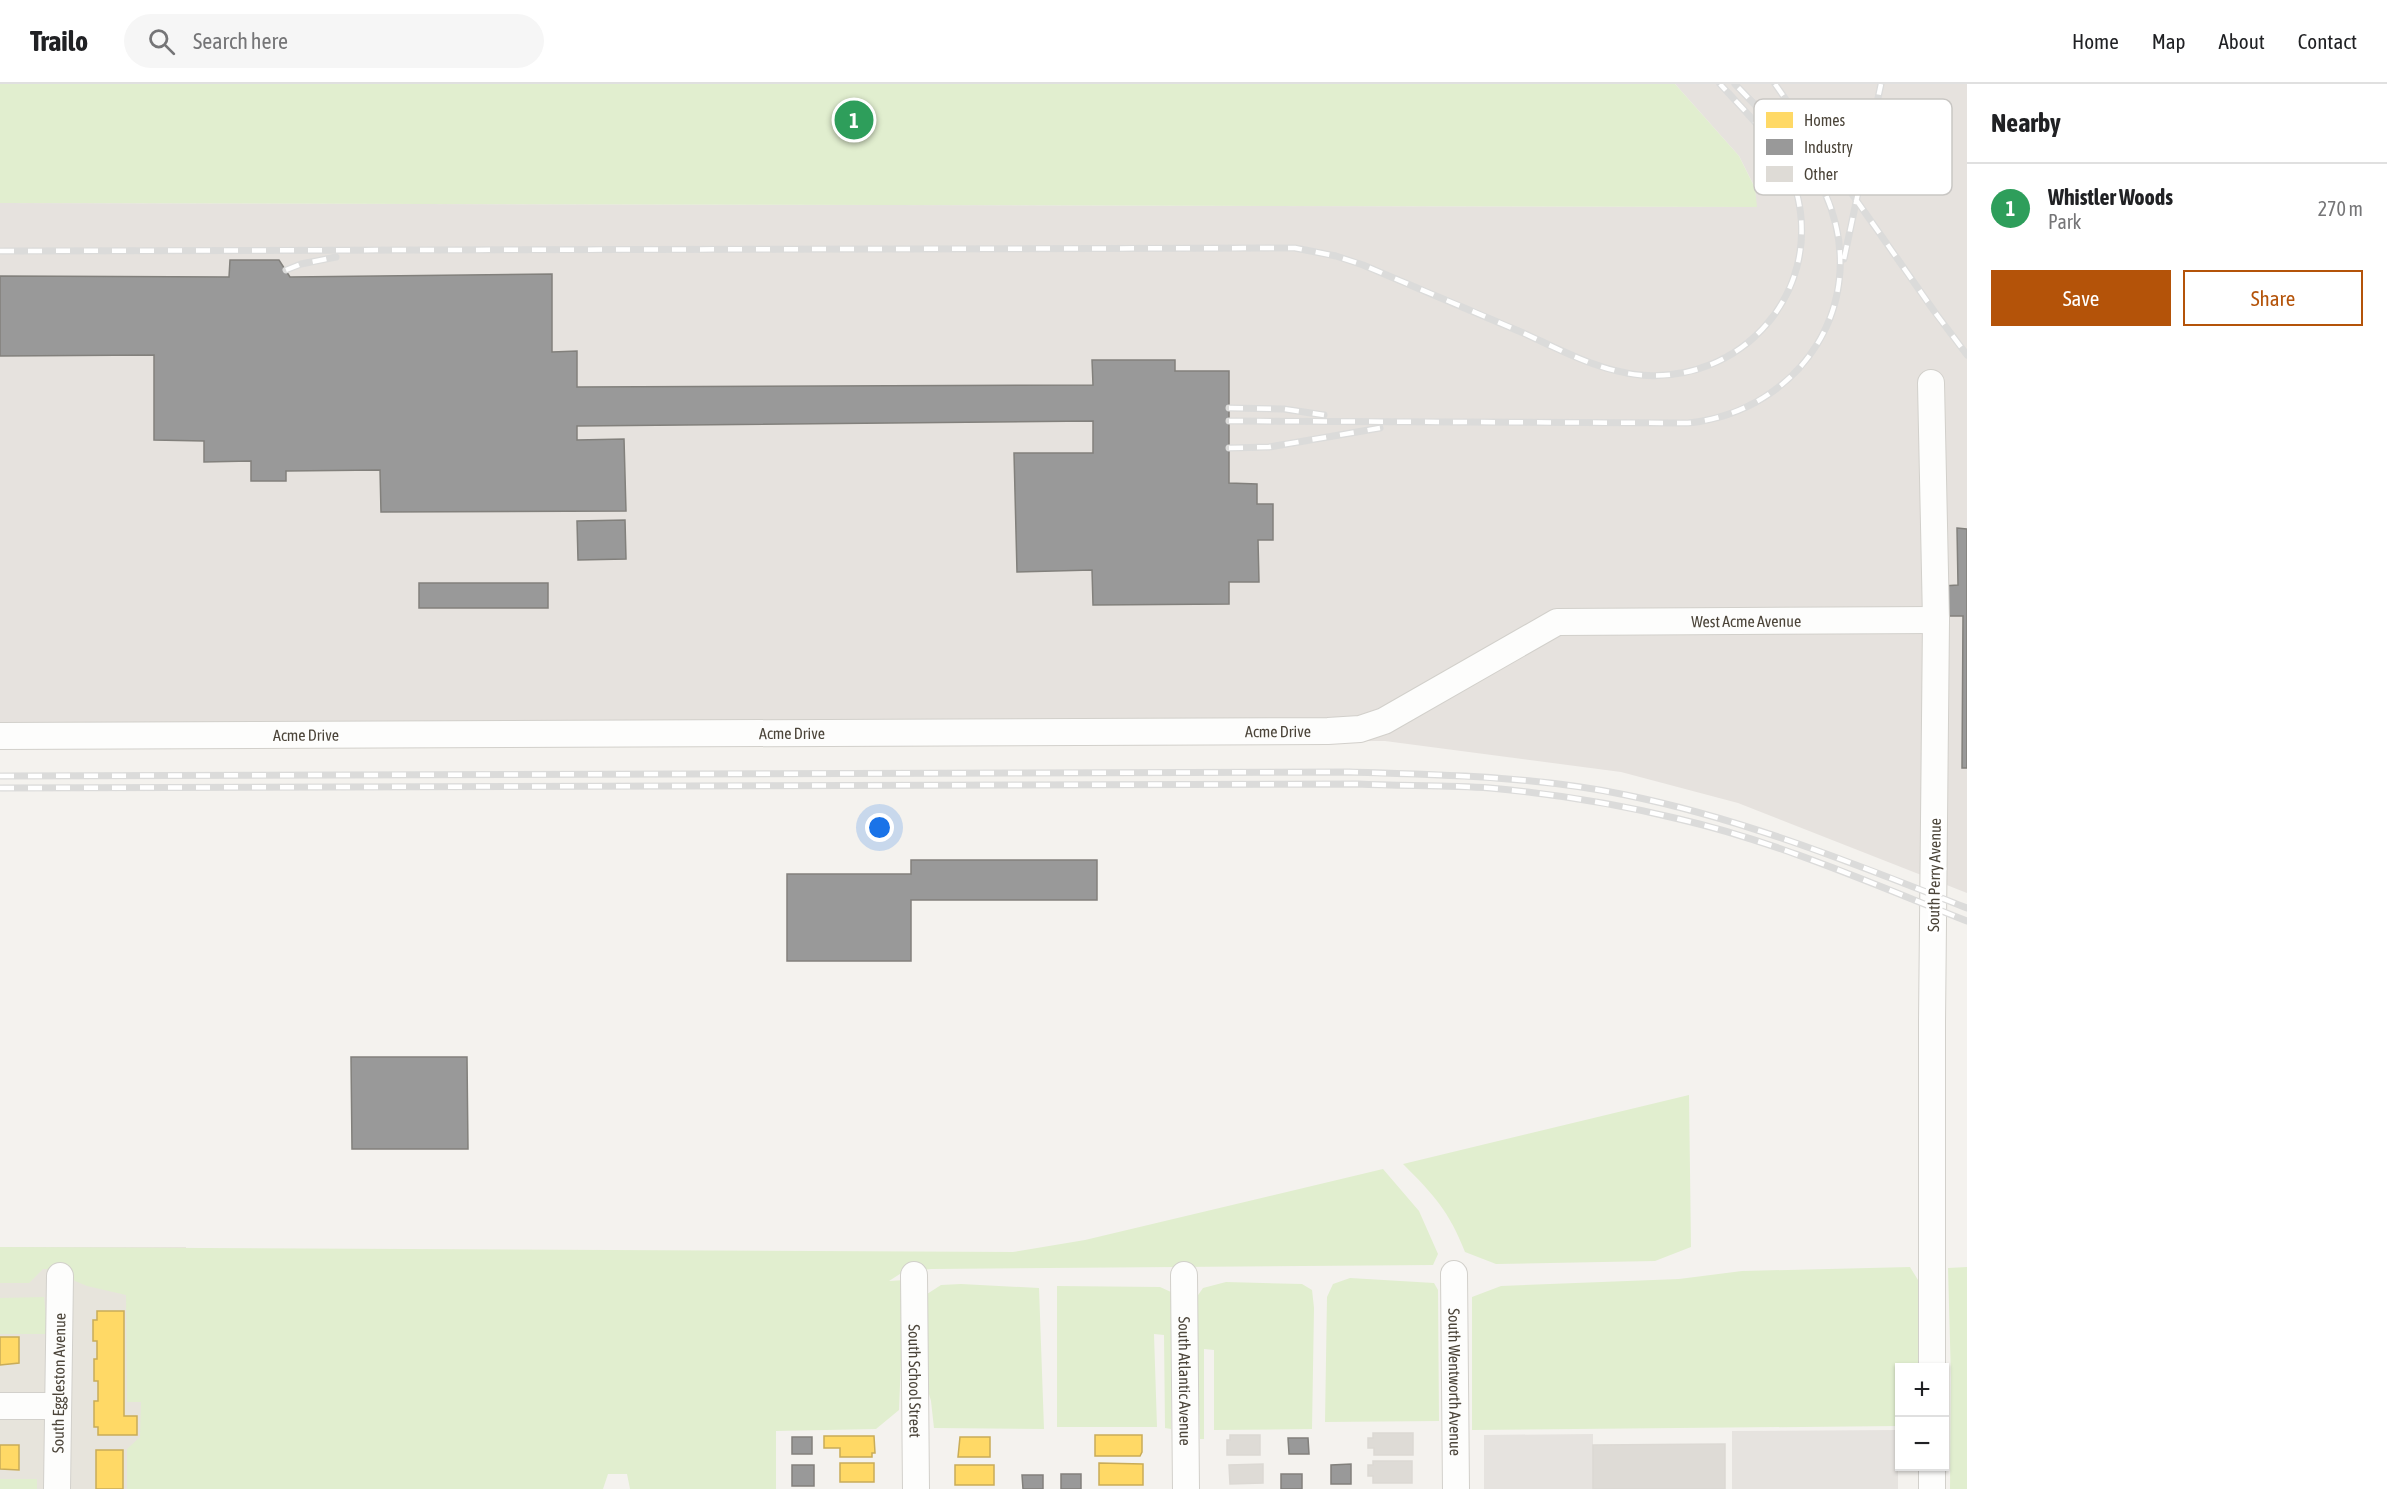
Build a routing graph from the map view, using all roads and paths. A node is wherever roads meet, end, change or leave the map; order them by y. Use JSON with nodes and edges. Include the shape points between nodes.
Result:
{"nodes":[{"id":1,"x":1931,"y":383,"type":"dead end"},
{"id":2,"x":1936,"y":620,"type":"junction"},
{"id":3,"x":1557,"y":622,"type":"joint"},
{"id":4,"x":0,"y":736,"type":"edge"},
{"id":5,"x":1454,"y":1274,"type":"dead end"},
{"id":6,"x":914,"y":1275,"type":"dead end"},
{"id":7,"x":1184,"y":1275,"type":"dead end"},
{"id":8,"x":60,"y":1276,"type":"dead end"},
{"id":9,"x":1932,"y":1363,"type":"edge"},
{"id":10,"x":0,"y":1406,"type":"edge"},
{"id":11,"x":58,"y":1406,"type":"junction"},
{"id":12,"x":1932,"y":1471,"type":"edge"},
{"id":13,"x":57,"y":1489,"type":"edge"},
{"id":14,"x":916,"y":1489,"type":"edge"},
{"id":15,"x":1186,"y":1489,"type":"edge"},
{"id":16,"x":1456,"y":1489,"type":"edge"},
{"id":17,"x":1932,"y":1489,"type":"edge"}],
"edges":[{"from":1,"to":2,"type":"street","name":"South Perry Avenue"},
{"from":2,"to":3,"type":"street","name":"West Acme Avenue"},
{"from":2,"to":9,"type":"street","name":"South Perry Avenue"},
{"from":3,"to":4,"type":"street","name":"Acme Drive","via":[[1384,721],[1360,729]]},
{"from":5,"to":16,"type":"street","name":"South Wentworth Avenue"},
{"from":6,"to":14,"type":"street","name":"South School Street"},
{"from":7,"to":15,"type":"street","name":"South Atlantic Avenue"},
{"from":8,"to":11,"type":"street","name":"South Eggleston Avenue"},
{"from":10,"to":11,"type":"street"},
{"from":11,"to":13,"type":"street","name":"South Eggleston Avenue"},
{"from":12,"to":17,"type":"street"}]}
